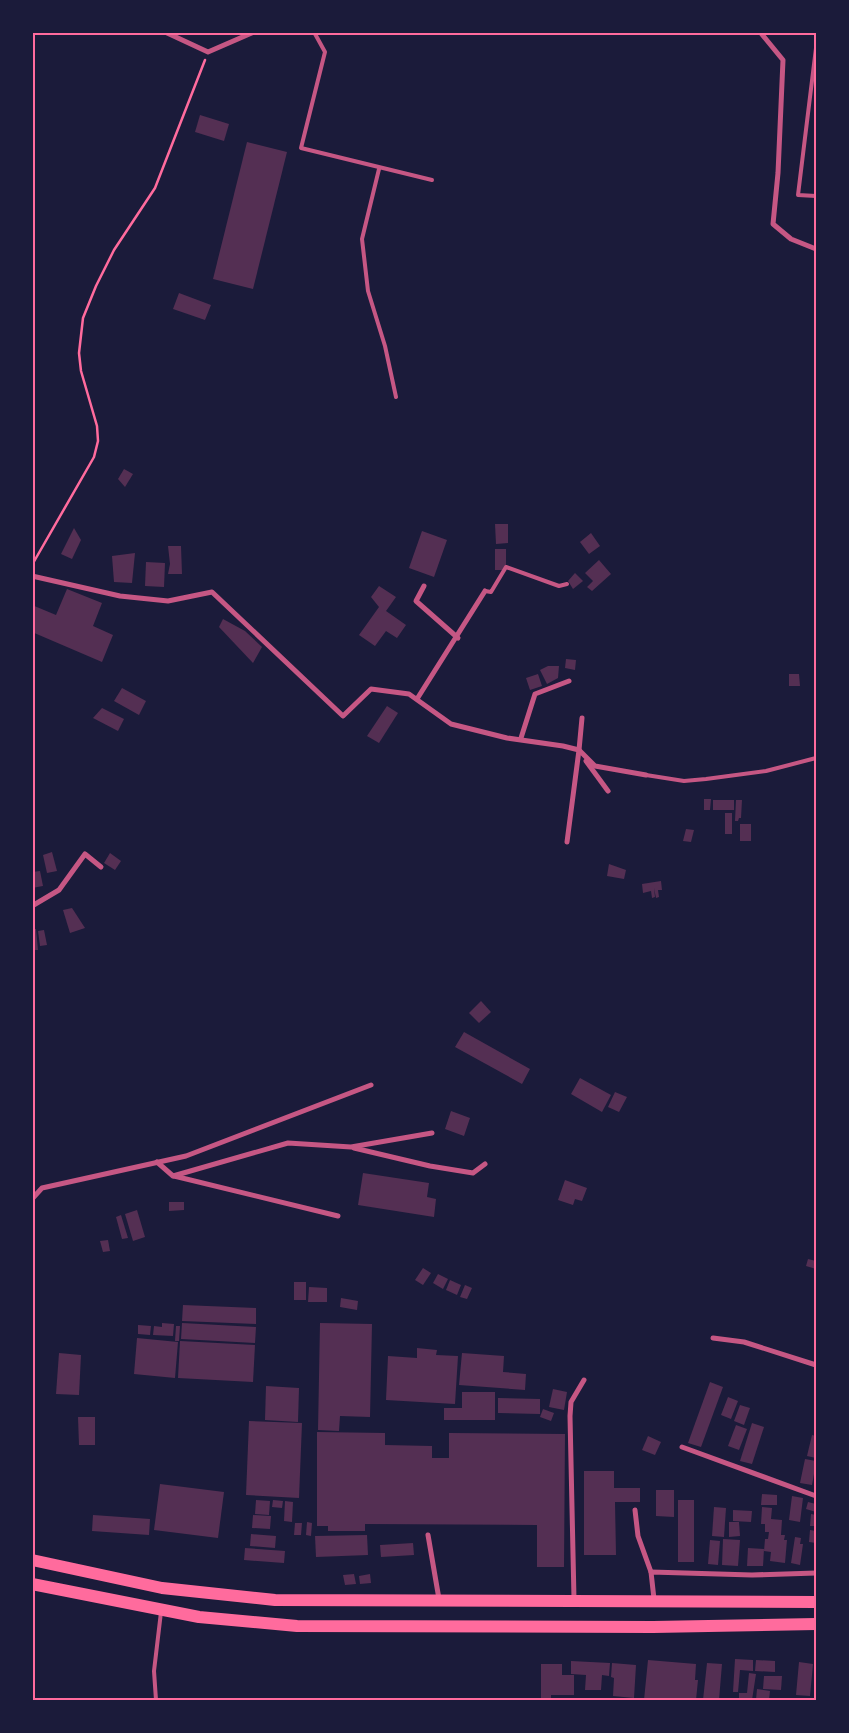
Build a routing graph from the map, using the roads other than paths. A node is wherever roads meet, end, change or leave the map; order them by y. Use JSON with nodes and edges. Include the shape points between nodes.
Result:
{"nodes":[{"id":1,"x":164,"y":32,"type":"edge"},
{"id":2,"x":254,"y":32,"type":"edge"},
{"id":3,"x":314,"y":32,"type":"edge"},
{"id":4,"x":760,"y":32,"type":"edge"},
{"id":5,"x":816,"y":48,"type":"edge"},
{"id":6,"x":816,"y":59,"type":"edge"},
{"id":7,"x":379,"y":169,"type":"junction"},
{"id":8,"x":432,"y":180,"type":"dead end"},
{"id":9,"x":816,"y":196,"type":"edge"},
{"id":10,"x":816,"y":249,"type":"edge"},
{"id":11,"x":396,"y":397,"type":"dead end"},
{"id":12,"x":32,"y":576,"type":"edge"},
{"id":13,"x":566,"y":584,"type":"dead end"},
{"id":14,"x":424,"y":586,"type":"dead end"},
{"id":15,"x":485,"y":591,"type":"joint"},
{"id":16,"x":458,"y":638,"type":"junction"},
{"id":17,"x":569,"y":681,"type":"dead end"},
{"id":18,"x":416,"y":699,"type":"junction"},
{"id":19,"x":582,"y":718,"type":"dead end"},
{"id":20,"x":521,"y":738,"type":"junction"},
{"id":21,"x":579,"y":750,"type":"junction"},
{"id":22,"x":816,"y":758,"type":"edge"},
{"id":23,"x":646,"y":775,"type":"joint"},
{"id":24,"x":608,"y":791,"type":"dead end"},
{"id":25,"x":567,"y":842,"type":"dead end"},
{"id":26,"x":101,"y":867,"type":"dead end"},
{"id":27,"x":32,"y":906,"type":"edge"},
{"id":28,"x":371,"y":1085,"type":"dead end"},
{"id":29,"x":432,"y":1133,"type":"dead end"},
{"id":30,"x":351,"y":1147,"type":"junction"},
{"id":31,"x":157,"y":1162,"type":"junction"},
{"id":32,"x":485,"y":1164,"type":"dead end"},
{"id":33,"x":173,"y":1176,"type":"junction"},
{"id":34,"x":32,"y":1200,"type":"edge"},
{"id":35,"x":338,"y":1216,"type":"dead end"},
{"id":36,"x":713,"y":1338,"type":"dead end"},
{"id":37,"x":816,"y":1365,"type":"edge"},
{"id":38,"x":584,"y":1380,"type":"dead end"},
{"id":39,"x":682,"y":1446,"type":"dead end"},
{"id":40,"x":816,"y":1496,"type":"edge"},
{"id":41,"x":635,"y":1510,"type":"dead end"},
{"id":42,"x":428,"y":1535,"type":"dead end"},
{"id":43,"x":32,"y":1560,"type":"edge"},
{"id":44,"x":650,"y":1572,"type":"junction"},
{"id":45,"x":816,"y":1573,"type":"edge"},
{"id":46,"x":32,"y":1584,"type":"edge"},
{"id":47,"x":439,"y":1600,"type":"junction"},
{"id":48,"x":574,"y":1600,"type":"junction"},
{"id":49,"x":654,"y":1600,"type":"junction"},
{"id":50,"x":816,"y":1602,"type":"edge"},
{"id":51,"x":161,"y":1610,"type":"junction"},
{"id":52,"x":816,"y":1624,"type":"edge"},
{"id":53,"x":156,"y":1700,"type":"edge"}],
"edges":[{"from":1,"to":2,"type":"street","via":[[208,52]]},
{"from":3,"to":7,"type":"lane","via":[[325,52],[301,148]]},
{"from":4,"to":10,"type":"street","via":[[783,60],[773,224],[791,239]]},
{"from":5,"to":6,"type":"lane"},
{"from":6,"to":9,"type":"lane","via":[[798,195]]},
{"from":7,"to":8,"type":"lane"},
{"from":7,"to":11,"type":"lane","via":[[362,239],[368,291]]},
{"from":12,"to":18,"type":"street","via":[[120,596],[168,601],[212,592],[343,716],[371,689],[409,694]]},
{"from":13,"to":15,"type":"lane","via":[[559,586],[506,567],[491,592]]},
{"from":14,"to":16,"type":"street","via":[[416,601]]},
{"from":15,"to":16,"type":"street"},
{"from":16,"to":18,"type":"street"},
{"from":17,"to":20,"type":"street","via":[[535,694]]},
{"from":18,"to":20,"type":"street","via":[[451,724],[507,738]]},
{"from":19,"to":21,"type":"street"},
{"from":20,"to":21,"type":"street"},
{"from":21,"to":23,"type":"street","via":[[595,766]]},
{"from":21,"to":24,"type":"street"},
{"from":21,"to":25,"type":"street"},
{"from":22,"to":23,"type":"lane","via":[[766,771],[684,782]]},
{"from":26,"to":27,"type":"street","via":[[84,854],[59,890]]},
{"from":28,"to":31,"type":"street","via":[[186,1156]]},
{"from":29,"to":30,"type":"street"},
{"from":30,"to":32,"type":"street","via":[[473,1173]]},
{"from":30,"to":33,"type":"street","via":[[288,1143]]},
{"from":31,"to":33,"type":"street"},
{"from":31,"to":34,"type":"street","via":[[42,1188]]},
{"from":33,"to":35,"type":"street"},
{"from":36,"to":37,"type":"street","via":[[744,1342]]},
{"from":38,"to":48,"type":"street","via":[[571,1402],[570,1416]]},
{"from":39,"to":40,"type":"street"},
{"from":41,"to":44,"type":"street","via":[[638,1536]]},
{"from":42,"to":47,"type":"street"},
{"from":43,"to":47,"type":"highway","via":[[162,1588],[254,1599],[305,1602]]},
{"from":44,"to":45,"type":"street"},
{"from":44,"to":49,"type":"street"},
{"from":46,"to":51,"type":"highway"},
{"from":47,"to":48,"type":"highway"},
{"from":48,"to":49,"type":"highway"},
{"from":49,"to":50,"type":"highway"},
{"from":51,"to":52,"type":"highway","via":[[199,1617],[297,1626]]},
{"from":51,"to":53,"type":"lane","via":[[154,1671]]}]}
